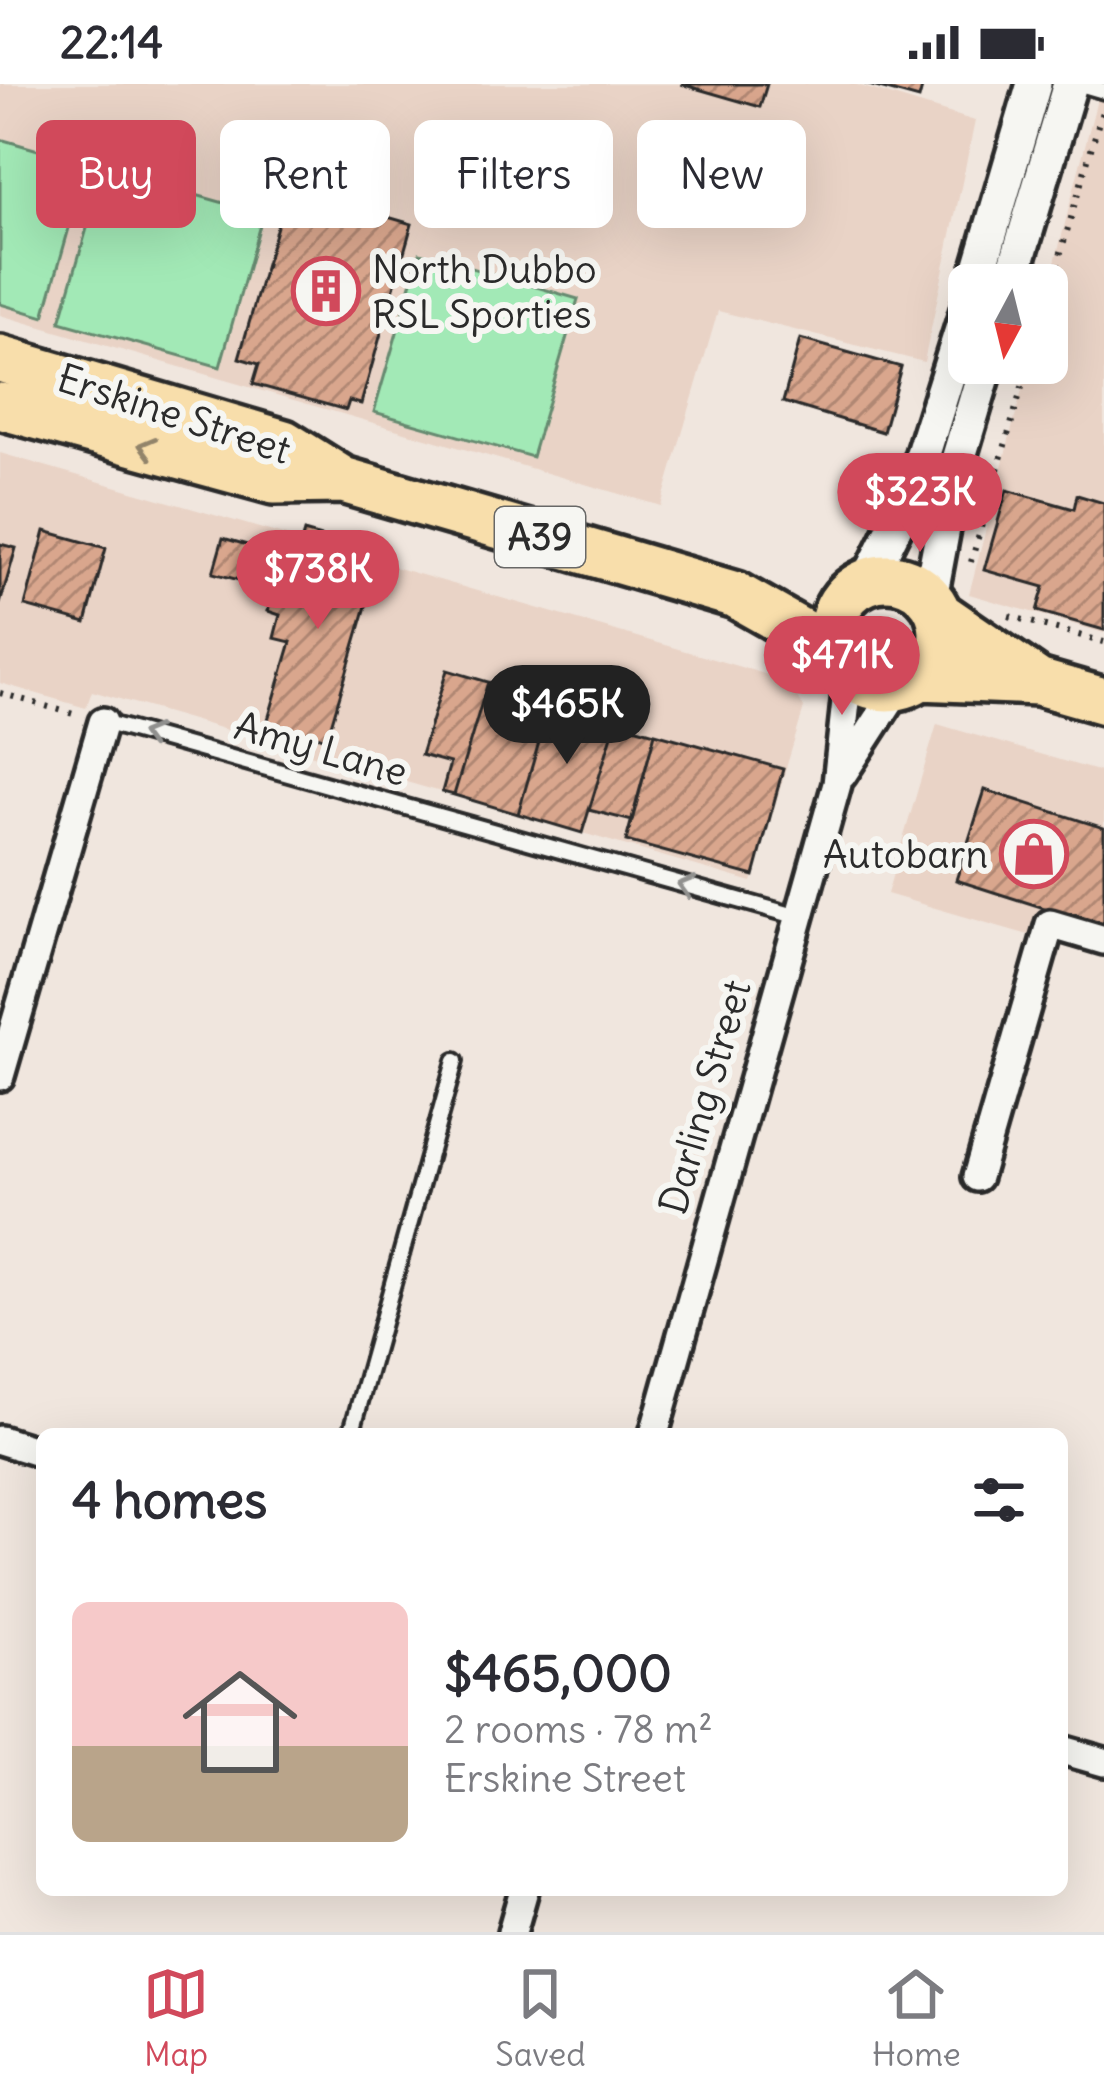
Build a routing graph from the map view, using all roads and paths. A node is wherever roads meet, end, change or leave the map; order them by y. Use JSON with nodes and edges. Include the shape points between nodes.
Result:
{"nodes":[{"id":1,"x":1034,"y":84,"type":"edge"},
{"id":2,"x":1070,"y":84,"type":"edge"},
{"id":3,"x":1080,"y":84,"type":"edge"},
{"id":4,"x":1104,"y":91,"type":"edge"},
{"id":5,"x":1104,"y":103,"type":"edge"},
{"id":6,"x":981,"y":264,"type":"edge"},
{"id":7,"x":1016,"y":264,"type":"edge"},
{"id":8,"x":1057,"y":264,"type":"edge"},
{"id":9,"x":0,"y":359,"type":"edge"},
{"id":10,"x":948,"y":374,"type":"edge"},
{"id":11,"x":981,"y":384,"type":"edge"},
{"id":12,"x":1021,"y":384,"type":"edge"},
{"id":13,"x":0,"y":406,"type":"edge"},
{"id":14,"x":344,"y":480,"type":"junction"},
{"id":15,"x":858,"y":587,"type":"junction"},
{"id":16,"x":736,"y":595,"type":"junction"},
{"id":17,"x":945,"y":598,"type":"junction"},
{"id":18,"x":1004,"y":614,"type":"dead end"},
{"id":19,"x":1104,"y":642,"type":"edge"},
{"id":20,"x":841,"y":662,"type":"junction"},
{"id":21,"x":910,"y":682,"type":"junction"},
{"id":22,"x":1038,"y":682,"type":"junction"},
{"id":23,"x":0,"y":693,"type":"edge"},
{"id":24,"x":1104,"y":701,"type":"edge"},
{"id":25,"x":104,"y":722,"type":"junction"},
{"id":26,"x":837,"y":784,"type":"junction"},
{"id":27,"x":799,"y":917,"type":"junction"},
{"id":28,"x":1104,"y":940,"type":"edge"},
{"id":29,"x":455,"y":1061,"type":"dead end"},
{"id":30,"x":0,"y":1076,"type":"edge"},
{"id":31,"x":977,"y":1178,"type":"dead end"},
{"id":32,"x":353,"y":1428,"type":"edge"},
{"id":33,"x":657,"y":1428,"type":"edge"},
{"id":34,"x":0,"y":1440,"type":"edge"},
{"id":35,"x":36,"y":1451,"type":"edge"},
{"id":36,"x":1068,"y":1752,"type":"edge"},
{"id":37,"x":1104,"y":1762,"type":"edge"},
{"id":38,"x":522,"y":1896,"type":"edge"},
{"id":39,"x":512,"y":1932,"type":"edge"}],
"edges":[{"from":1,"to":6,"type":"street"},
{"from":2,"to":7,"type":"street"},
{"from":3,"to":4,"type":"lane"},
{"from":5,"to":8,"type":"path"},
{"from":9,"to":14,"type":"highway","name":"Erskine Street","number":"A39","via":[[284,443]]},
{"from":10,"to":15,"type":"street","via":[[909,498]]},
{"from":11,"to":17,"type":"street","via":[[952,480]]},
{"from":12,"to":17,"type":"path"},
{"from":14,"to":13,"type":"highway","name":"Erskine Street","number":"A39","one_way":true,"via":[[274,482]]},
{"from":14,"to":16,"type":"highway","name":"Erskine Street","number":"A39"},
{"from":15,"to":16,"type":"highway","name":"Erskine Street","number":"A39"},
{"from":15,"to":17,"type":"highway","number":"A39","via":[[902,580]]},
{"from":15,"to":20,"type":"highway","via":[[832,620]]},
{"from":16,"to":20,"type":"highway","name":"Erskine Street","number":"A39"},
{"from":17,"to":21,"type":"highway","via":[[940,649]]},
{"from":17,"to":22,"type":"highway","number":"A39"},
{"from":18,"to":19,"type":"path"},
{"from":20,"to":21,"type":"highway","number":"A39","via":[[864,684]]},
{"from":20,"to":26,"type":"street","name":"Darling Street"},
{"from":21,"to":22,"type":"highway","number":"A39"},
{"from":21,"to":26,"type":"street","name":"Darling Street"},
{"from":22,"to":24,"type":"highway","number":"A39"},
{"from":23,"to":25,"type":"path"},
{"from":27,"to":25,"type":"lane","name":"Amy Lane","one_way":true},
{"from":25,"to":30,"type":"street"},
{"from":26,"to":27,"type":"street","name":"Darling Street"},
{"from":27,"to":33,"type":"street","name":"Darling Street"},
{"from":28,"to":31,"type":"street","via":[[1050,924]]},
{"from":29,"to":32,"type":"lane"},
{"from":34,"to":35,"type":"street"},
{"from":36,"to":37,"type":"street"},
{"from":38,"to":39,"type":"street"}]}
